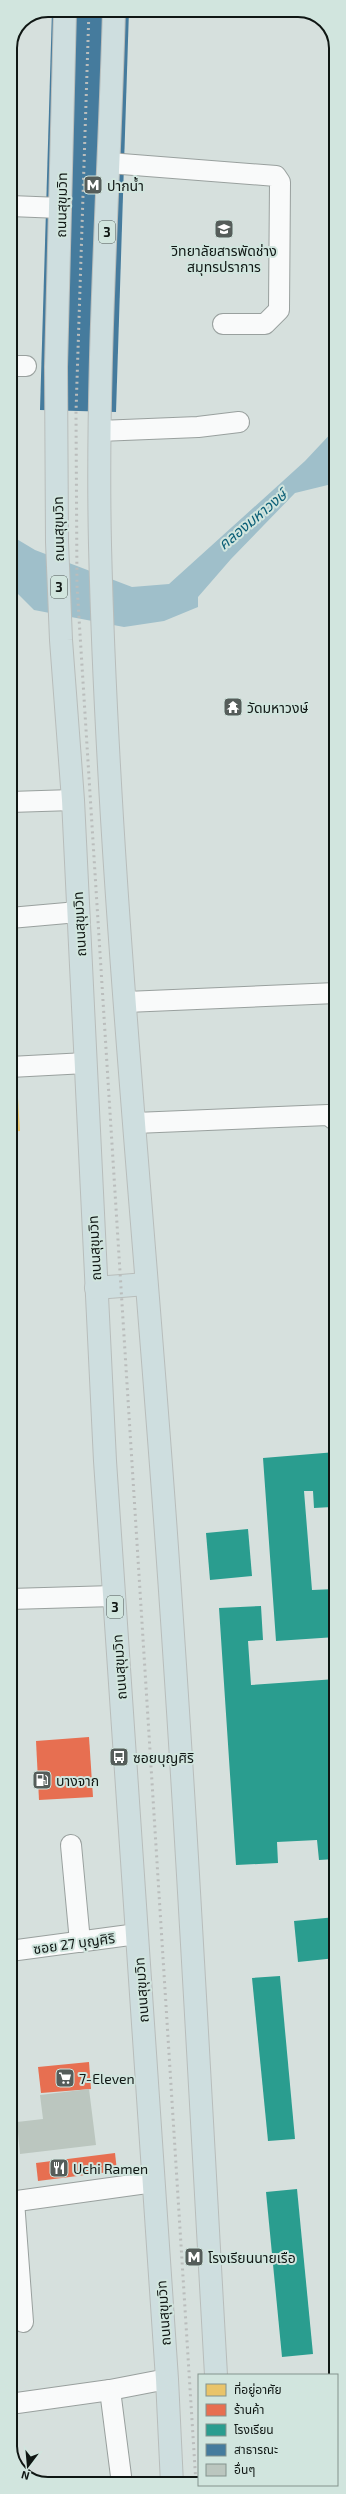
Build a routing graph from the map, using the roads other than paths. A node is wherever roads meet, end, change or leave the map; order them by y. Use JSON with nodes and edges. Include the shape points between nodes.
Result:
{"nodes":[{"id":1,"x":65,"y":17,"type":"edge"},
{"id":2,"x":114,"y":17,"type":"edge"},
{"id":3,"x":109,"y":163,"type":"junction"},
{"id":4,"x":17,"y":206,"type":"edge"},
{"id":5,"x":61,"y":208,"type":"junction"},
{"id":6,"x":223,"y":324,"type":"dead end"},
{"id":7,"x":239,"y":422,"type":"dead end"},
{"id":8,"x":99,"y":431,"type":"junction"},
{"id":9,"x":73,"y":800,"type":"junction"},
{"id":10,"x":17,"y":802,"type":"edge"},
{"id":11,"x":78,"y":912,"type":"junction"},
{"id":12,"x":17,"y":917,"type":"edge"},
{"id":13,"x":329,"y":994,"type":"edge"},
{"id":14,"x":126,"y":1002,"type":"junction"},
{"id":15,"x":86,"y":1063,"type":"junction"},
{"id":16,"x":17,"y":1067,"type":"edge"},
{"id":17,"x":329,"y":1116,"type":"edge"},
{"id":18,"x":135,"y":1123,"type":"junction"},
{"id":19,"x":146,"y":1284,"type":"junction"},
{"id":20,"x":96,"y":1288,"type":"junction"},
{"id":21,"x":114,"y":1596,"type":"junction"},
{"id":22,"x":17,"y":1599,"type":"edge"},
{"id":23,"x":71,"y":1846,"type":"dead end"},
{"id":24,"x":137,"y":1934,"type":"junction"},
{"id":25,"x":80,"y":1942,"type":"junction"},
{"id":26,"x":17,"y":1950,"type":"edge"},
{"id":27,"x":154,"y":2182,"type":"junction"},
{"id":28,"x":17,"y":2200,"type":"edge"},
{"id":29,"x":17,"y":2256,"type":"edge"},
{"id":30,"x":23,"y":2322,"type":"dead end"},
{"id":31,"x":216,"y":2374,"type":"edge"},
{"id":32,"x":167,"y":2380,"type":"junction"},
{"id":33,"x":110,"y":2390,"type":"junction"},
{"id":34,"x":17,"y":2403,"type":"edge"},
{"id":35,"x":121,"y":2477,"type":"edge"},
{"id":36,"x":172,"y":2477,"type":"edge"}],
"edges":[{"from":1,"to":5,"type":"highway","name":"ถนนสุขุมวิท","number":"3"},
{"from":2,"to":3,"type":"highway","number":"3"},
{"from":3,"to":6,"type":"street","via":[[276,176],[280,182],[279,310],[266,324]]},
{"from":3,"to":8,"type":"highway","number":"3"},
{"from":4,"to":5,"type":"street"},
{"from":5,"to":9,"type":"highway","name":"ถนนสุขุมวิท","number":"3","via":[[56,367],[57,542],[61,640]]},
{"from":7,"to":8,"type":"street","via":[[198,427]]},
{"from":8,"to":14,"type":"highway","number":"3","via":[[109,737]]},
{"from":9,"to":10,"type":"street"},
{"from":9,"to":11,"type":"highway","name":"ถนนสุขุมวิท","number":"3"},
{"from":11,"to":12,"type":"street"},
{"from":11,"to":15,"type":"highway","name":"ถนนสุขุมวิท","number":"3"},
{"from":13,"to":14,"type":"street"},
{"from":14,"to":18,"type":"highway","number":"3"},
{"from":15,"to":16,"type":"street"},
{"from":15,"to":20,"type":"highway","name":"ถนนสุขุมวิท","number":"3"},
{"from":17,"to":18,"type":"street"},
{"from":18,"to":19,"type":"highway","number":"3"},
{"from":19,"to":20,"type":"highway"},
{"from":19,"to":31,"type":"highway","number":"3","via":[[158,1418],[179,1741]]},
{"from":20,"to":21,"type":"highway","name":"ถนนสุขุมวิท","number":"3"},
{"from":21,"to":22,"type":"street"},
{"from":21,"to":24,"type":"highway","name":"ถนนสุขุมวิท","number":"3"},
{"from":23,"to":25,"type":"street"},
{"from":24,"to":25,"type":"street","name":"ซอย 27 บุญศิริ"},
{"from":24,"to":27,"type":"highway","name":"ถนนสุขุมวิท","number":"3"},
{"from":25,"to":26,"type":"street","name":"ซอย 27 บุญศิริ"},
{"from":27,"to":28,"type":"street"},
{"from":27,"to":32,"type":"highway","name":"ถนนสุขุมวิท","number":"3"},
{"from":29,"to":30,"type":"street"},
{"from":32,"to":33,"type":"street"},
{"from":32,"to":36,"type":"highway","name":"ถนนสุขุมวิท","number":"3"},
{"from":33,"to":34,"type":"street"},
{"from":33,"to":35,"type":"street"}]}
